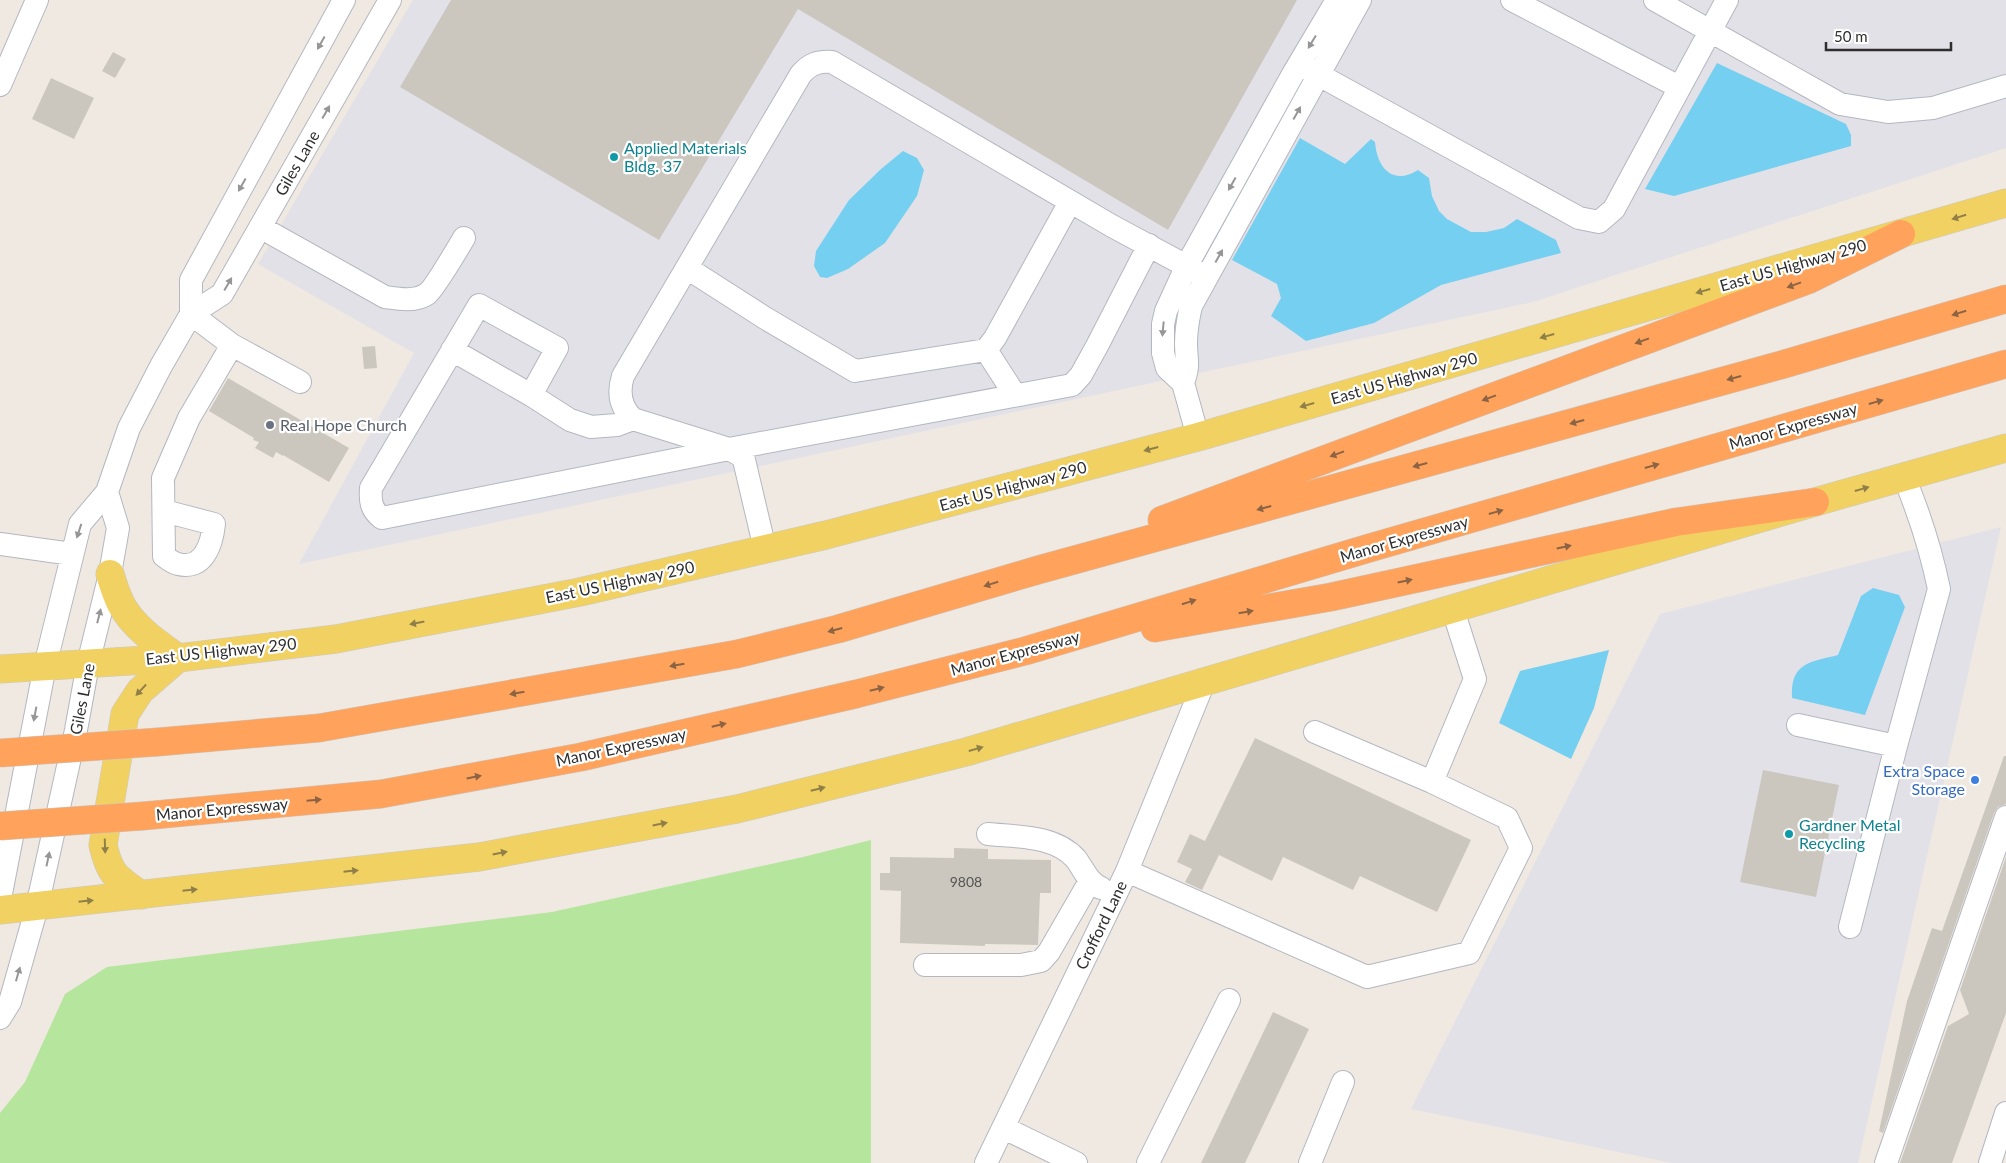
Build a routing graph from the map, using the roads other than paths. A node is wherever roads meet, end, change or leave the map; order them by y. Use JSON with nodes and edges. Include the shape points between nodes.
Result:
{"nodes":[{"id":1,"x":37,"y":0,"type":"edge"},
{"id":2,"x":344,"y":0,"type":"edge"},
{"id":3,"x":390,"y":0,"type":"edge"},
{"id":4,"x":1337,"y":0,"type":"edge"},
{"id":5,"x":1360,"y":0,"type":"edge"},
{"id":6,"x":1512,"y":0,"type":"edge"},
{"id":7,"x":1655,"y":0,"type":"edge"},
{"id":8,"x":1727,"y":0,"type":"edge"},
{"id":9,"x":1710,"y":30,"type":"junction"},
{"id":10,"x":1309,"y":69,"type":"junction"},
{"id":11,"x":0,"y":86,"type":"edge"},
{"id":12,"x":2006,"y":86,"type":"edge"},
{"id":13,"x":1679,"y":87,"type":"junction"},
{"id":14,"x":1070,"y":202,"type":"junction"},
{"id":15,"x":2006,"y":203,"type":"edge"},
{"id":16,"x":260,"y":227,"type":"junction"},
{"id":17,"x":1902,"y":234,"type":"junction"},
{"id":18,"x":464,"y":238,"type":"dead end"},
{"id":19,"x":1149,"y":245,"type":"junction"},
{"id":20,"x":1187,"y":265,"type":"junction"},
{"id":21,"x":687,"y":268,"type":"junction"},
{"id":22,"x":1207,"y":277,"type":"junction"},
{"id":23,"x":2006,"y":299,"type":"edge"},
{"id":24,"x":190,"y":314,"type":"junction"},
{"id":25,"x":232,"y":345,"type":"junction"},
{"id":26,"x":452,"y":350,"type":"junction"},
{"id":27,"x":986,"y":350,"type":"junction"},
{"id":28,"x":2006,"y":364,"type":"edge"},
{"id":29,"x":300,"y":382,"type":"dead end"},
{"id":30,"x":1183,"y":383,"type":"junction"},
{"id":31,"x":531,"y":395,"type":"junction"},
{"id":32,"x":1015,"y":395,"type":"junction"},
{"id":33,"x":633,"y":418,"type":"junction"},
{"id":34,"x":1198,"y":437,"type":"junction"},
{"id":35,"x":2006,"y":448,"type":"edge"},
{"id":36,"x":729,"y":449,"type":"junction"},
{"id":37,"x":1904,"y":477,"type":"junction"},
{"id":38,"x":107,"y":492,"type":"junction"},
{"id":39,"x":1815,"y":502,"type":"junction"},
{"id":40,"x":164,"y":512,"type":"dead end"},
{"id":41,"x":0,"y":544,"type":"edge"},
{"id":42,"x":765,"y":549,"type":"junction"},
{"id":43,"x":72,"y":554,"type":"junction"},
{"id":44,"x":1038,"y":570,"type":"junction"},
{"id":45,"x":110,"y":574,"type":"junction"},
{"id":46,"x":1453,"y":610,"type":"junction"},
{"id":47,"x":1025,"y":651,"type":"junction"},
{"id":48,"x":178,"y":658,"type":"junction"},
{"id":49,"x":88,"y":664,"type":"junction"},
{"id":50,"x":44,"y":666,"type":"junction"},
{"id":51,"x":0,"y":669,"type":"edge"},
{"id":52,"x":1204,"y":682,"type":"junction"},
{"id":53,"x":1798,"y":725,"type":"dead end"},
{"id":54,"x":1315,"y":732,"type":"dead end"},
{"id":55,"x":1896,"y":746,"type":"junction"},
{"id":56,"x":0,"y":753,"type":"edge"},
{"id":57,"x":1432,"y":782,"type":"junction"},
{"id":58,"x":2006,"y":817,"type":"edge"},
{"id":59,"x":0,"y":826,"type":"edge"},
{"id":60,"x":988,"y":834,"type":"dead end"},
{"id":61,"x":1126,"y":871,"type":"junction"},
{"id":62,"x":1090,"y":881,"type":"junction"},
{"id":63,"x":1116,"y":894,"type":"junction"},
{"id":64,"x":142,"y":895,"type":"junction"},
{"id":65,"x":0,"y":899,"type":"edge"},
{"id":66,"x":38,"y":907,"type":"junction"},
{"id":67,"x":0,"y":910,"type":"edge"},
{"id":68,"x":1850,"y":927,"type":"dead end"},
{"id":69,"x":1041,"y":961,"type":"junction"},
{"id":70,"x":1082,"y":964,"type":"junction"},
{"id":71,"x":925,"y":965,"type":"dead end"},
{"id":72,"x":1229,"y":1000,"type":"dead end"},
{"id":73,"x":0,"y":1018,"type":"edge"},
{"id":74,"x":1343,"y":1082,"type":"dead end"},
{"id":75,"x":2006,"y":1113,"type":"edge"},
{"id":76,"x":1004,"y":1128,"type":"junction"},
{"id":77,"x":986,"y":1163,"type":"edge"},
{"id":78,"x":1076,"y":1163,"type":"edge"},
{"id":79,"x":1148,"y":1163,"type":"edge"},
{"id":80,"x":1310,"y":1163,"type":"edge"},
{"id":81,"x":1886,"y":1163,"type":"edge"},
{"id":82,"x":1990,"y":1163,"type":"edge"}],
"edges":[{"from":1,"to":11,"type":"street"},
{"from":2,"to":24,"type":"street","name":"Giles Lane","one_way":true,"via":[[191,280]]},
{"from":16,"to":3,"type":"street","name":"Giles Lane","one_way":true},
{"from":4,"to":10,"type":"street","one_way":true},
{"from":5,"to":10,"type":"street"},
{"from":6,"to":13,"type":"street"},
{"from":7,"to":9,"type":"street"},
{"from":8,"to":9,"type":"street"},
{"from":9,"to":12,"type":"street","via":[[1840,104],[1888,112],[1932,108]]},
{"from":9,"to":13,"type":"street"},
{"from":10,"to":13,"type":"street","via":[[1579,218],[1599,222],[1614,208]]},
{"from":10,"to":20,"type":"street","one_way":true},
{"from":22,"to":10,"type":"street","one_way":true},
{"from":14,"to":19,"type":"street"},
{"from":14,"to":21,"type":"street","via":[[832,62],[822,61],[801,74]]},
{"from":14,"to":27,"type":"street"},
{"from":15,"to":17,"type":"main road","name":"East US Highway 290","one_way":true},
{"from":16,"to":18,"type":"street","via":[[385,297],[397,299],[415,299],[428,293]]},
{"from":24,"to":16,"type":"street","name":"Giles Lane","one_way":true,"via":[[222,294]]},
{"from":17,"to":34,"type":"main road","name":"East US Highway 290","one_way":true},
{"from":17,"to":44,"type":"highway","one_way":true,"via":[[1808,280],[1213,500]]},
{"from":19,"to":20,"type":"street"},
{"from":19,"to":32,"type":"street","via":[[1081,375],[1072,385]]},
{"from":20,"to":22,"type":"street"},
{"from":20,"to":30,"type":"street","one_way":true,"via":[[1166,311],[1162,338],[1167,368]]},
{"from":21,"to":27,"type":"street","via":[[855,371]]},
{"from":21,"to":33,"type":"street","via":[[623,376],[620,387],[622,405]]},
{"from":22,"to":30,"type":"street","via":[[1191,306],[1186,344],[1189,366]]},
{"from":23,"to":44,"type":"highway","one_way":true,"via":[[1781,366]]},
{"from":24,"to":25,"type":"street"},
{"from":24,"to":38,"type":"street","name":"Giles Lane","via":[[129,428]]},
{"from":25,"to":29,"type":"street"},
{"from":25,"to":40,"type":"street","via":[[189,418],[163,478]]},
{"from":26,"to":31,"type":"street"},
{"from":26,"to":31,"type":"street","via":[[478,305],[557,348]]},
{"from":26,"to":36,"type":"street","via":[[371,488],[370,502],[382,518]]},
{"from":27,"to":32,"type":"street"},
{"from":47,"to":28,"type":"highway","name":"Manor Expressway","one_way":true},
{"from":30,"to":34,"type":"street"},
{"from":31,"to":33,"type":"street","via":[[570,420],[590,427],[616,425]]},
{"from":32,"to":36,"type":"street"},
{"from":33,"to":36,"type":"street"},
{"from":34,"to":42,"type":"main road","name":"East US Highway 290","one_way":true},
{"from":35,"to":37,"type":"main road"},
{"from":36,"to":42,"type":"street","via":[[744,460]]},
{"from":39,"to":37,"type":"main road","one_way":true},
{"from":37,"to":55,"type":"street","via":[[1934,563],[1939,589]]},
{"from":38,"to":43,"type":"street","name":"Giles Lane","one_way":true,"via":[[80,524]]},
{"from":38,"to":45,"type":"street","name":"Giles Lane","via":[[118,528]]},
{"from":39,"to":46,"type":"main road"},
{"from":47,"to":39,"type":"highway","one_way":true,"via":[[1331,597],[1676,522]]},
{"from":41,"to":43,"type":"street"},
{"from":42,"to":48,"type":"main road","name":"East US Highway 290","one_way":true,"via":[[580,592],[336,639]]},
{"from":43,"to":50,"type":"street","name":"Giles Lane"},
{"from":44,"to":56,"type":"highway","one_way":true,"bridge":true,"via":[[838,629],[737,654],[319,728]]},
{"from":45,"to":48,"type":"main road","via":[[122,605],[135,622],[146,635]]},
{"from":49,"to":45,"type":"street","name":"Giles Lane","one_way":true},
{"from":46,"to":52,"type":"main road"},
{"from":46,"to":57,"type":"street","via":[[1475,679]]},
{"from":59,"to":47,"type":"highway","name":"Manor Expressway","one_way":true,"bridge":true,"via":[[381,794],[581,757]]},
{"from":48,"to":49,"type":"main road","name":"East US Highway 290"},
{"from":48,"to":64,"type":"main road","one_way":true,"via":[[140,690],[125,714],[103,845],[107,864],[115,877]]},
{"from":49,"to":50,"type":"main road","name":"East US Highway 290"},
{"from":66,"to":49,"type":"street","name":"Giles Lane","one_way":true},
{"from":50,"to":51,"type":"main road","name":"East US Highway 290"},
{"from":50,"to":65,"type":"street","name":"Giles Lane","one_way":true},
{"from":52,"to":61,"type":"street","name":"Crofford Lane"},
{"from":64,"to":52,"type":"main road","one_way":true,"via":[[479,857],[737,809],[966,752]]},
{"from":53,"to":55,"type":"street"},
{"from":54,"to":57,"type":"street"},
{"from":55,"to":68,"type":"street"},
{"from":57,"to":61,"type":"street","via":[[1507,818],[1521,848],[1469,953],[1367,977]]},
{"from":58,"to":81,"type":"street"},
{"from":60,"to":62,"type":"street","via":[[1056,844],[1074,858]]},
{"from":61,"to":63,"type":"street","name":"Crofford Lane"},
{"from":62,"to":63,"type":"street"},
{"from":62,"to":69,"type":"street"},
{"from":63,"to":70,"type":"street","name":"Crofford Lane"},
{"from":66,"to":64,"type":"main road","one_way":true},
{"from":66,"to":67,"type":"main road"},
{"from":73,"to":66,"type":"street","name":"Giles Lane","one_way":true,"via":[[10,1002]]},
{"from":69,"to":70,"type":"street"},
{"from":69,"to":71,"type":"street","via":[[1021,965]]},
{"from":70,"to":76,"type":"street","name":"Crofford Lane"},
{"from":72,"to":79,"type":"street"},
{"from":74,"to":80,"type":"street"},
{"from":75,"to":82,"type":"street"},
{"from":76,"to":77,"type":"street","name":"Crofford Lane"},
{"from":76,"to":78,"type":"street"}]}
